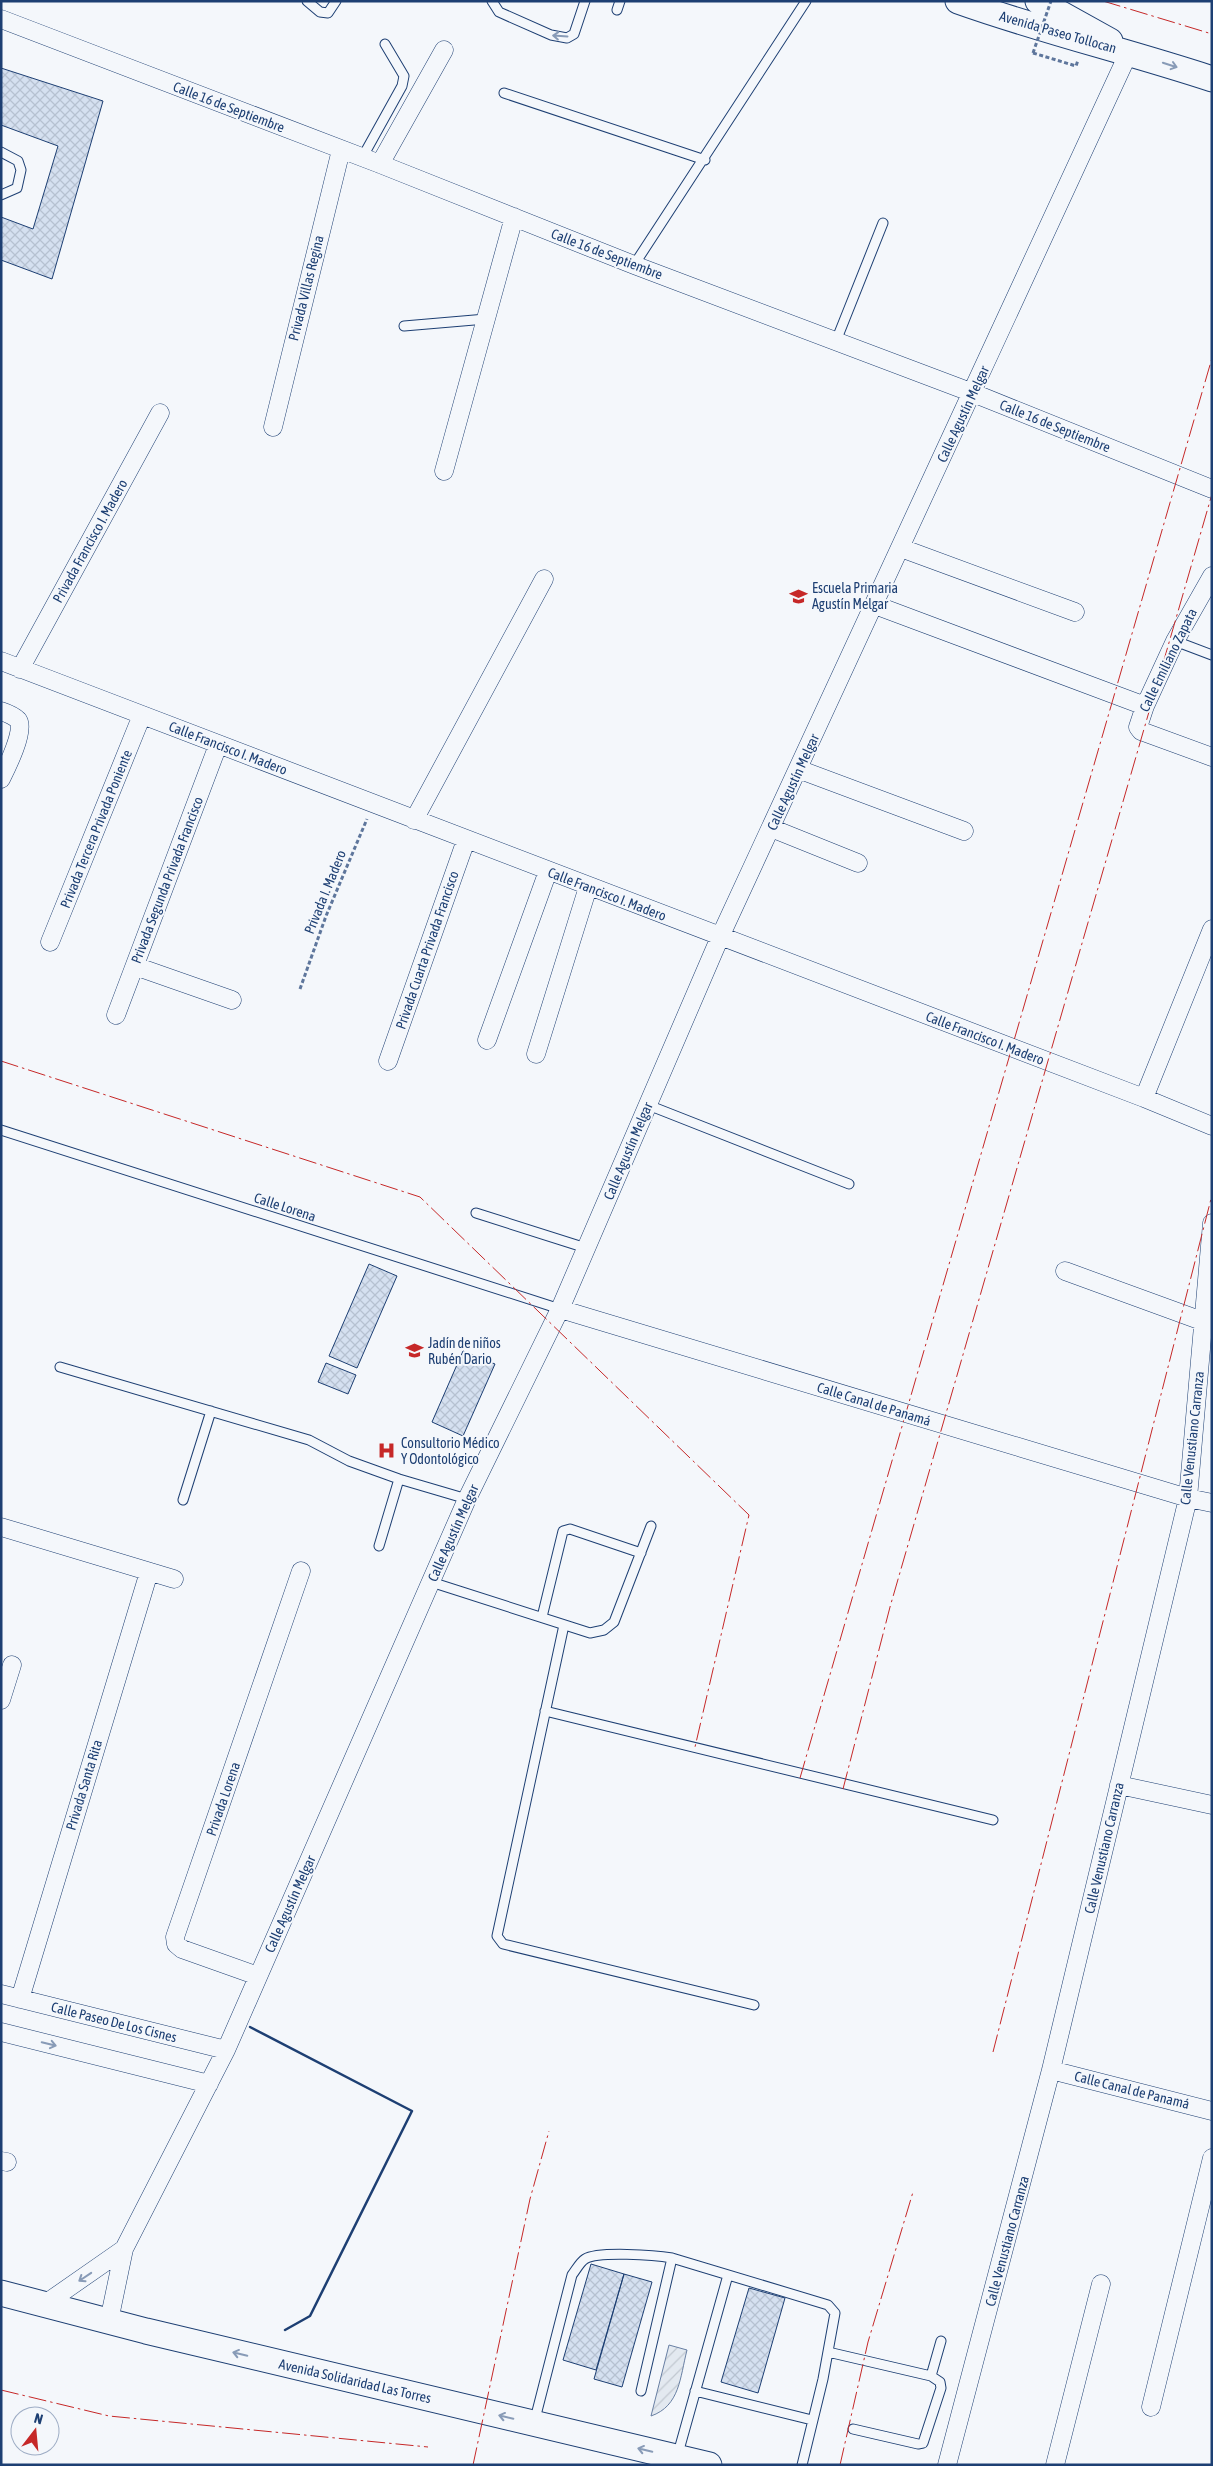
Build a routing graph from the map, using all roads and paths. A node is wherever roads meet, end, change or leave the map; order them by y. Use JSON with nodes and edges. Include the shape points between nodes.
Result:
{"nodes":[{"id":1,"x":306,"y":1,"type":"edge"},
{"id":2,"x":336,"y":1,"type":"edge"},
{"id":3,"x":492,"y":1,"type":"edge"},
{"id":4,"x":585,"y":1,"type":"edge"},
{"id":5,"x":806,"y":1,"type":"edge"},
{"id":6,"x":958,"y":1,"type":"edge"},
{"id":7,"x":1038,"y":1,"type":"edge"},
{"id":8,"x":1051,"y":1,"type":"edge"},
{"id":9,"x":1,"y":19,"type":"edge"},
{"id":10,"x":386,"y":44,"type":"dead end"},
{"id":11,"x":444,"y":50,"type":"dead end"},
{"id":12,"x":1129,"y":52,"type":"junction"},
{"id":13,"x":1033,"y":53,"type":"dead end"},
{"id":14,"x":1212,"y":79,"type":"edge"},
{"id":15,"x":504,"y":93,"type":"dead end"},
{"id":16,"x":341,"y":150,"type":"junction"},
{"id":17,"x":1,"y":152,"type":"edge"},
{"id":18,"x":362,"y":158,"type":"junction"},
{"id":19,"x":705,"y":160,"type":"junction"},
{"id":20,"x":380,"y":164,"type":"junction"},
{"id":21,"x":1,"y":195,"type":"edge"},
{"id":22,"x":514,"y":217,"type":"junction"},
{"id":23,"x":883,"y":223,"type":"dead end"},
{"id":24,"x":634,"y":265,"type":"junction"},
{"id":25,"x":486,"y":319,"type":"junction"},
{"id":26,"x":404,"y":326,"type":"dead end"},
{"id":27,"x":836,"y":341,"type":"junction"},
{"id":28,"x":973,"y":393,"type":"junction"},
{"id":29,"x":160,"y":413,"type":"dead end"},
{"id":30,"x":273,"y":427,"type":"dead end"},
{"id":31,"x":444,"y":471,"type":"dead end"},
{"id":32,"x":1212,"y":490,"type":"edge"},
{"id":33,"x":901,"y":548,"type":"junction"},
{"id":34,"x":1212,"y":576,"type":"edge"},
{"id":35,"x":544,"y":580,"type":"dead end"},
{"id":36,"x":1206,"y":601,"type":"edge"},
{"id":37,"x":875,"y":604,"type":"junction"},
{"id":38,"x":1075,"y":612,"type":"dead end"},
{"id":39,"x":1175,"y":641,"type":"junction"},
{"id":40,"x":1212,"y":655,"type":"edge"},
{"id":41,"x":1,"y":661,"type":"edge"},
{"id":42,"x":20,"y":669,"type":"junction"},
{"id":43,"x":1145,"y":706,"type":"junction"},
{"id":44,"x":1,"y":710,"type":"edge"},
{"id":45,"x":142,"y":715,"type":"junction"},
{"id":46,"x":218,"y":744,"type":"junction"},
{"id":47,"x":1212,"y":757,"type":"edge"},
{"id":48,"x":798,"y":769,"type":"junction"},
{"id":49,"x":1,"y":779,"type":"edge"},
{"id":50,"x":374,"y":804,"type":"junction"},
{"id":51,"x":414,"y":820,"type":"junction"},
{"id":52,"x":771,"y":828,"type":"junction"},
{"id":53,"x":964,"y":831,"type":"dead end"},
{"id":54,"x":466,"y":840,"type":"junction"},
{"id":55,"x":858,"y":863,"type":"dead end"},
{"id":56,"x":548,"y":871,"type":"junction"},
{"id":57,"x":588,"y":887,"type":"junction"},
{"id":58,"x":1212,"y":929,"type":"edge"},
{"id":59,"x":720,"y":938,"type":"junction"},
{"id":60,"x":50,"y":942,"type":"dead end"},
{"id":61,"x":135,"y":966,"type":"junction"},
{"id":62,"x":300,"y":989,"type":"dead end"},
{"id":63,"x":232,"y":1000,"type":"dead end"},
{"id":64,"x":116,"y":1015,"type":"dead end"},
{"id":65,"x":487,"y":1040,"type":"dead end"},
{"id":66,"x":536,"y":1054,"type":"dead end"},
{"id":67,"x":388,"y":1061,"type":"dead end"},
{"id":68,"x":1144,"y":1098,"type":"junction"},
{"id":69,"x":648,"y":1106,"type":"junction"},
{"id":70,"x":1212,"y":1126,"type":"edge"},
{"id":71,"x":1,"y":1130,"type":"edge"},
{"id":72,"x":849,"y":1184,"type":"dead end"},
{"id":73,"x":476,"y":1213,"type":"dead end"},
{"id":74,"x":1212,"y":1223,"type":"edge"},
{"id":75,"x":586,"y":1248,"type":"junction"},
{"id":76,"x":1065,"y":1271,"type":"dead end"},
{"id":77,"x":560,"y":1309,"type":"junction"},
{"id":78,"x":1202,"y":1321,"type":"junction"},
{"id":79,"x":1206,"y":1345,"type":"edge"},
{"id":80,"x":60,"y":1367,"type":"dead end"},
{"id":81,"x":1205,"y":1399,"type":"edge"},
{"id":82,"x":210,"y":1411,"type":"junction"},
{"id":83,"x":399,"y":1479,"type":"junction"},
{"id":84,"x":1188,"y":1498,"type":"junction"},
{"id":85,"x":468,"y":1499,"type":"junction"},
{"id":86,"x":182,"y":1500,"type":"dead end"},
{"id":87,"x":1212,"y":1503,"type":"edge"},
{"id":88,"x":651,"y":1526,"type":"dead end"},
{"id":89,"x":1,"y":1527,"type":"edge"},
{"id":90,"x":379,"y":1546,"type":"dead end"},
{"id":91,"x":641,"y":1553,"type":"junction"},
{"id":92,"x":301,"y":1571,"type":"dead end"},
{"id":93,"x":149,"y":1572,"type":"junction"},
{"id":94,"x":174,"y":1579,"type":"dead end"},
{"id":95,"x":431,"y":1582,"type":"junction"},
{"id":96,"x":542,"y":1618,"type":"junction"},
{"id":97,"x":564,"y":1625,"type":"junction"},
{"id":98,"x":12,"y":1665,"type":"dead end"},
{"id":99,"x":1,"y":1700,"type":"edge"},
{"id":100,"x":545,"y":1711,"type":"junction"},
{"id":101,"x":1119,"y":1785,"type":"junction"},
{"id":102,"x":1212,"y":1805,"type":"edge"},
{"id":103,"x":993,"y":1820,"type":"dead end"},
{"id":104,"x":258,"y":1976,"type":"junction"},
{"id":105,"x":1,"y":1994,"type":"edge"},
{"id":106,"x":20,"y":1999,"type":"junction"},
{"id":107,"x":754,"y":2005,"type":"dead end"},
{"id":108,"x":1,"y":2032,"type":"edge"},
{"id":109,"x":226,"y":2050,"type":"junction"},
{"id":110,"x":1051,"y":2070,"type":"junction"},
{"id":111,"x":209,"y":2084,"type":"junction"},
{"id":112,"x":1212,"y":2110,"type":"edge"},
{"id":113,"x":1212,"y":2158,"type":"edge"},
{"id":114,"x":124,"y":2249,"type":"junction"},
{"id":115,"x":672,"y":2258,"type":"junction"},
{"id":116,"x":728,"y":2275,"type":"junction"},
{"id":117,"x":1101,"y":2284,"type":"dead end"},
{"id":118,"x":1,"y":2293,"type":"edge"},
{"id":119,"x":45,"y":2304,"type":"junction"},
{"id":120,"x":108,"y":2321,"type":"junction"},
{"id":121,"x":941,"y":2341,"type":"dead end"},
{"id":122,"x":828,"y":2352,"type":"junction"},
{"id":123,"x":931,"y":2376,"type":"junction"},
{"id":124,"x":641,"y":2391,"type":"dead end"},
{"id":125,"x":695,"y":2392,"type":"junction"},
{"id":126,"x":1151,"y":2406,"type":"dead end"},
{"id":127,"x":812,"y":2420,"type":"junction"},
{"id":128,"x":534,"y":2423,"type":"junction"},
{"id":129,"x":853,"y":2429,"type":"dead end"},
{"id":130,"x":677,"y":2457,"type":"junction"},
{"id":131,"x":709,"y":2465,"type":"edge"},
{"id":132,"x":802,"y":2465,"type":"edge"},
{"id":133,"x":947,"y":2465,"type":"edge"},
{"id":134,"x":1055,"y":2465,"type":"edge"}],
"edges":[{"from":1,"to":2,"type":"lane","via":[[320,12],[328,13]]},
{"from":4,"to":3,"type":"lane","one_way":true,"via":[[574,34],[567,38],[551,35],[499,12]]},
{"from":5,"to":19,"type":"lane"},
{"from":6,"to":12,"type":"main road","name":"Avenida Paseo Tollocan","via":[[1084,42]]},
{"from":7,"to":12,"type":"main road","name":"Avenida Paseo Tollocan"},
{"from":8,"to":13,"type":"path","bridge":true},
{"from":9,"to":16,"type":"street","name":"Calle 16 de Septiembre"},
{"from":10,"to":18,"type":"lane","via":[[404,76],[402,86]]},
{"from":11,"to":20,"type":"street"},
{"from":12,"to":14,"type":"main road","name":"Avenida Paseo Tollocan","one_way":true},
{"from":12,"to":28,"type":"street","name":"Calle Agustín Melgar"},
{"from":15,"to":19,"type":"lane"},
{"from":16,"to":18,"type":"street","name":"Calle 16 de Septiembre"},
{"from":16,"to":30,"type":"street","name":"Privada Villas Regina"},
{"from":17,"to":21,"type":"lane","via":[[18,161],[21,170],[17,188]]},
{"from":18,"to":20,"type":"street","name":"Calle 16 de Septiembre"},
{"from":19,"to":24,"type":"lane"},
{"from":20,"to":22,"type":"street","name":"Calle 16 de Septiembre"},
{"from":22,"to":24,"type":"street","name":"Calle 16 de Septiembre"},
{"from":22,"to":25,"type":"street"},
{"from":23,"to":27,"type":"lane"},
{"from":24,"to":27,"type":"street","name":"Calle 16 de Septiembre"},
{"from":25,"to":26,"type":"lane"},
{"from":25,"to":31,"type":"street"},
{"from":27,"to":28,"type":"street","name":"Calle 16 de Septiembre"},
{"from":28,"to":32,"type":"street","name":"Calle 16 de Septiembre"},
{"from":28,"to":33,"type":"street","name":"Calle Agustín Melgar"},
{"from":29,"to":42,"type":"street","name":"Privada Francisco I. Madero"},
{"from":33,"to":37,"type":"street","name":"Calle Agustín Melgar"},
{"from":33,"to":38,"type":"street"},
{"from":34,"to":36,"type":"street","name":"Calle Emiliano Zapata"},
{"from":35,"to":51,"type":"street"},
{"from":36,"to":39,"type":"street","name":"Calle Emiliano Zapata"},
{"from":37,"to":43,"type":"street"},
{"from":37,"to":48,"type":"street","name":"Calle Agustín Melgar"},
{"from":39,"to":40,"type":"lane"},
{"from":39,"to":43,"type":"street","name":"Calle Emiliano Zapata"},
{"from":41,"to":42,"type":"street","name":"Calle Francisco I. Madero"},
{"from":42,"to":45,"type":"street","name":"Calle Francisco I. Madero"},
{"from":43,"to":47,"type":"street","name":"Calle Emiliano Zapata","via":[[1139,730]]},
{"from":44,"to":49,"type":"street","via":[[21,725],[19,738]]},
{"from":45,"to":46,"type":"street","name":"Calle Francisco I. Madero"},
{"from":45,"to":60,"type":"street","name":"Privada Tercera Privada Poniente"},
{"from":46,"to":50,"type":"street","name":"Calle Francisco I. Madero"},
{"from":46,"to":61,"type":"street","name":"Privada Segunda Privada Francisco"},
{"from":48,"to":52,"type":"street","name":"Calle Agustín Melgar"},
{"from":48,"to":53,"type":"street"},
{"from":50,"to":51,"type":"street","name":"Calle Francisco I. Madero"},
{"from":50,"to":62,"type":"path","name":"Privada I. Madero","via":[[326,916]]},
{"from":51,"to":54,"type":"street","name":"Calle Francisco I. Madero"},
{"from":52,"to":55,"type":"street"},
{"from":52,"to":59,"type":"street","name":"Calle Agustín Melgar"},
{"from":54,"to":56,"type":"street","name":"Calle Francisco I. Madero"},
{"from":54,"to":67,"type":"street","name":"Privada Cuarta Privada Francisco"},
{"from":56,"to":57,"type":"street","name":"Calle Francisco I. Madero"},
{"from":56,"to":65,"type":"street"},
{"from":57,"to":59,"type":"street","name":"Calle Francisco I. Madero"},
{"from":57,"to":66,"type":"street"},
{"from":58,"to":68,"type":"street"},
{"from":59,"to":68,"type":"street","name":"Calle Francisco I. Madero"},
{"from":59,"to":69,"type":"street","name":"Calle Agustín Melgar"},
{"from":61,"to":63,"type":"street"},
{"from":61,"to":64,"type":"street","name":"Privada Segunda Privada Francisco"},
{"from":68,"to":70,"type":"street","name":"Calle Francisco I. Madero"},
{"from":69,"to":72,"type":"lane"},
{"from":69,"to":75,"type":"street","name":"Calle Agustín Melgar"},
{"from":71,"to":77,"type":"lane","name":"Calle Lorena"},
{"from":73,"to":75,"type":"lane"},
{"from":74,"to":78,"type":"street","name":"Calle Venustiano Carranza"},
{"from":75,"to":77,"type":"street","name":"Calle Agustín Melgar"},
{"from":76,"to":78,"type":"street"},
{"from":77,"to":84,"type":"street","name":"Calle Canal de Panamá"},
{"from":77,"to":85,"type":"street","name":"Calle Agustín Melgar"},
{"from":78,"to":79,"type":"street","name":"Calle Venustiano Carranza"},
{"from":79,"to":81,"type":"street","name":"Calle Venustiano Carranza"},
{"from":80,"to":82,"type":"lane"},
{"from":81,"to":84,"type":"street","name":"Calle Venustiano Carranza"},
{"from":82,"to":83,"type":"lane","via":[[309,1440],[348,1461]]},
{"from":82,"to":86,"type":"lane"},
{"from":83,"to":85,"type":"lane"},
{"from":83,"to":90,"type":"lane"},
{"from":84,"to":87,"type":"street","name":"Calle Canal de Panamá"},
{"from":84,"to":101,"type":"street","name":"Calle Venustiano Carranza"},
{"from":85,"to":95,"type":"street","name":"Calle Agustín Melgar"},
{"from":88,"to":91,"type":"lane"},
{"from":89,"to":93,"type":"street"},
{"from":91,"to":96,"type":"lane","via":[[570,1529],[563,1531]]},
{"from":91,"to":97,"type":"lane","via":[[614,1622],[604,1630],[590,1633]]},
{"from":92,"to":104,"type":"street","name":"Privada Lorena","via":[[175,1941],[182,1949]]},
{"from":93,"to":94,"type":"street"},
{"from":93,"to":106,"type":"street","name":"Privada Santa Rita"},
{"from":95,"to":96,"type":"lane"},
{"from":95,"to":104,"type":"street","name":"Calle Agustín Melgar"},
{"from":96,"to":97,"type":"lane"},
{"from":97,"to":100,"type":"lane"},
{"from":98,"to":99,"type":"street"},
{"from":100,"to":103,"type":"lane"},
{"from":100,"to":107,"type":"lane","via":[[496,1936],[499,1941]]},
{"from":101,"to":102,"type":"street"},
{"from":101,"to":110,"type":"street","name":"Calle Venustiano Carranza"},
{"from":104,"to":109,"type":"street","name":"Calle Agustín Melgar"},
{"from":105,"to":106,"type":"street","name":"Calle Paseo De Los Cisnes"},
{"from":106,"to":109,"type":"street","name":"Calle Paseo De Los Cisnes"},
{"from":108,"to":111,"type":"street","one_way":true},
{"from":109,"to":111,"type":"street","name":"Calle Agustín Melgar"},
{"from":110,"to":112,"type":"street","name":"Calle Canal de Panamá"},
{"from":110,"to":133,"type":"street","name":"Calle Venustiano Carranza"},
{"from":111,"to":114,"type":"street","name":"Calle Agustín Melgar"},
{"from":113,"to":126,"type":"street"},
{"from":114,"to":119,"type":"street","name":"Calle Agustín Melgar","one_way":true},
{"from":114,"to":120,"type":"street","name":"Calle Agustín Melgar"},
{"from":115,"to":116,"type":"lane"},
{"from":115,"to":124,"type":"lane"},
{"from":115,"to":128,"type":"lane","via":[[598,2256],[585,2259],[578,2266],[572,2275]]},
{"from":116,"to":122,"type":"lane","via":[[830,2306],[835,2313]]},
{"from":116,"to":125,"type":"lane"},
{"from":117,"to":134,"type":"street"},
{"from":118,"to":119,"type":"main road","name":"Avenida Solidaridad Las Torres"},
{"from":119,"to":120,"type":"main road","name":"Avenida Solidaridad Las Torres"},
{"from":128,"to":120,"type":"main road","name":"Avenida Solidaridad Las Torres","one_way":true},
{"from":121,"to":123,"type":"lane"},
{"from":122,"to":123,"type":"lane"},
{"from":122,"to":127,"type":"lane"},
{"from":123,"to":129,"type":"lane","via":[[938,2379],[941,2388],[923,2443]]},
{"from":125,"to":127,"type":"lane"},
{"from":125,"to":130,"type":"lane"},
{"from":127,"to":132,"type":"lane"},
{"from":130,"to":128,"type":"main road","name":"Avenida Solidaridad Las Torres","one_way":true},
{"from":130,"to":131,"type":"main road","name":"Avenida Solidaridad Las Torres"}]}
